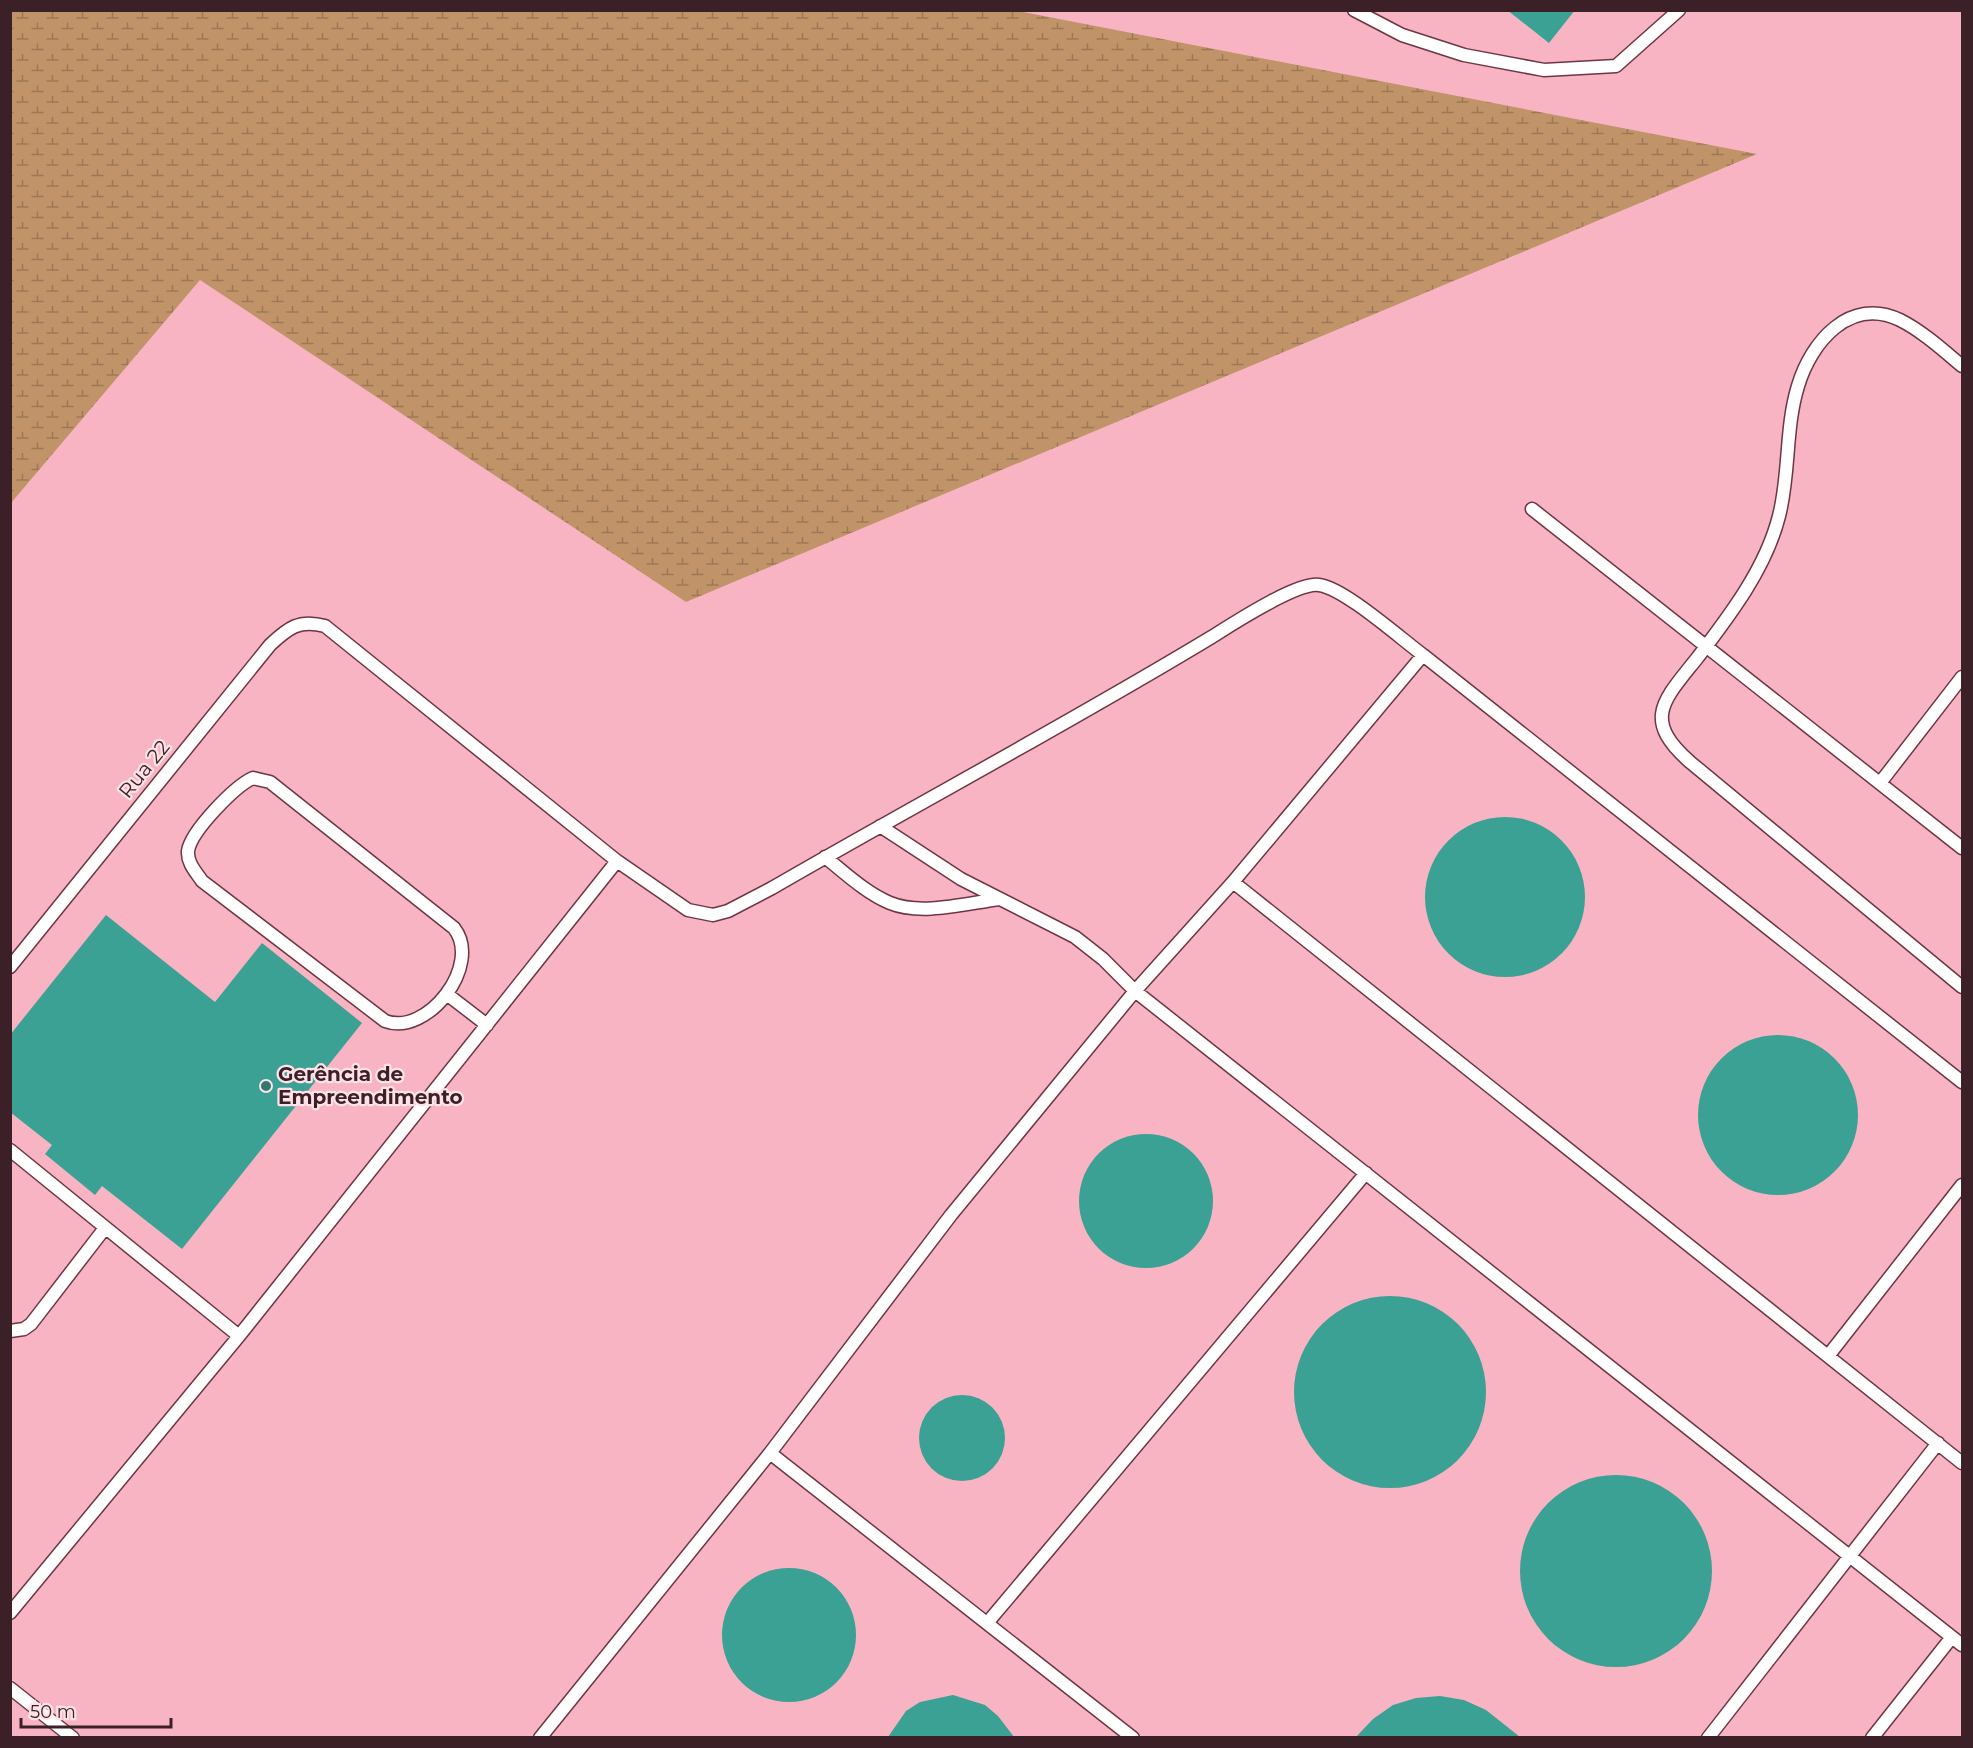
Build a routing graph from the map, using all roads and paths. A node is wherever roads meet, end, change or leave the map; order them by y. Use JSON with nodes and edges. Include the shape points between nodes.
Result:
{"nodes":[{"id":1,"x":1354,"y":10,"type":"edge"},
{"id":2,"x":1679,"y":10,"type":"edge"},
{"id":3,"x":1962,"y":366,"type":"edge"},
{"id":4,"x":1532,"y":509,"type":"dead end"},
{"id":5,"x":1707,"y":646,"type":"junction"},
{"id":6,"x":1424,"y":655,"type":"junction"},
{"id":7,"x":1962,"y":677,"type":"edge"},
{"id":8,"x":1880,"y":783,"type":"junction"},
{"id":9,"x":880,"y":826,"type":"junction"},
{"id":10,"x":1962,"y":848,"type":"edge"},
{"id":11,"x":825,"y":857,"type":"junction"},
{"id":12,"x":617,"y":861,"type":"junction"},
{"id":13,"x":1233,"y":882,"type":"junction"},
{"id":14,"x":1000,"y":899,"type":"junction"},
{"id":15,"x":10,"y":967,"type":"edge"},
{"id":16,"x":1962,"y":987,"type":"edge"},
{"id":17,"x":1135,"y":992,"type":"junction"},
{"id":18,"x":448,"y":995,"type":"junction"},
{"id":19,"x":487,"y":1025,"type":"junction"},
{"id":20,"x":1962,"y":1082,"type":"edge"},
{"id":21,"x":10,"y":1150,"type":"edge"},
{"id":22,"x":1366,"y":1173,"type":"junction"},
{"id":23,"x":1962,"y":1185,"type":"edge"},
{"id":24,"x":105,"y":1228,"type":"junction"},
{"id":25,"x":10,"y":1331,"type":"edge"},
{"id":26,"x":239,"y":1336,"type":"junction"},
{"id":27,"x":1828,"y":1356,"type":"junction"},
{"id":28,"x":1938,"y":1443,"type":"junction"},
{"id":29,"x":770,"y":1452,"type":"junction"},
{"id":30,"x":1962,"y":1463,"type":"edge"},
{"id":31,"x":1849,"y":1555,"type":"junction"},
{"id":32,"x":10,"y":1613,"type":"edge"},
{"id":33,"x":988,"y":1622,"type":"junction"},
{"id":34,"x":1952,"y":1637,"type":"junction"},
{"id":35,"x":1962,"y":1645,"type":"edge"},
{"id":36,"x":10,"y":1688,"type":"edge"},
{"id":37,"x":73,"y":1737,"type":"edge"},
{"id":38,"x":540,"y":1737,"type":"edge"},
{"id":39,"x":1132,"y":1737,"type":"edge"},
{"id":40,"x":1708,"y":1737,"type":"edge"},
{"id":41,"x":1872,"y":1737,"type":"edge"}],
"edges":[{"from":1,"to":2,"type":"lane","via":[[1402,35],[1464,55],[1544,70],[1616,66]]},
{"from":3,"to":5,"type":"lane","via":[[1900,320],[1885,315],[1858,315],[1827,334],[1810,356],[1797,387],[1779,517],[1749,584]]},
{"from":4,"to":5,"type":"lane"},
{"from":5,"to":8,"type":"lane"},
{"from":5,"to":16,"type":"lane","via":[[1665,705],[1661,721],[1669,742]]},
{"from":6,"to":9,"type":"lane","via":[[1341,593],[1319,585],[1305,586]]},
{"from":6,"to":13,"type":"lane"},
{"from":6,"to":20,"type":"lane"},
{"from":7,"to":8,"type":"lane"},
{"from":8,"to":10,"type":"lane"},
{"from":9,"to":11,"type":"lane"},
{"from":9,"to":14,"type":"lane","via":[[961,879]]},
{"from":11,"to":12,"type":"lane","via":[[737,906],[713,915],[688,910]]},
{"from":11,"to":14,"type":"lane","via":[[866,889],[893,904],[937,906]]},
{"from":12,"to":15,"type":"lane","name":"Rua 22","via":[[325,626],[298,623],[270,645]]},
{"from":12,"to":19,"type":"lane"},
{"from":13,"to":17,"type":"lane"},
{"from":13,"to":27,"type":"lane"},
{"from":14,"to":17,"type":"lane","via":[[1075,937]]},
{"from":17,"to":22,"type":"lane"},
{"from":17,"to":29,"type":"lane","via":[[951,1215]]},
{"from":18,"to":18,"type":"lane","via":[[416,1020],[404,1024],[392,1024],[378,1016],[202,881],[189,860],[194,838],[218,807],[246,781],[262,778],[270,782],[454,928],[462,940],[463,952]]},
{"from":18,"to":19,"type":"lane"},
{"from":19,"to":26,"type":"lane"},
{"from":21,"to":24,"type":"lane"},
{"from":22,"to":31,"type":"lane"},
{"from":22,"to":33,"type":"lane"},
{"from":23,"to":27,"type":"lane"},
{"from":24,"to":25,"type":"lane","via":[[31,1324]]},
{"from":24,"to":26,"type":"lane"},
{"from":26,"to":32,"type":"lane"},
{"from":27,"to":28,"type":"lane"},
{"from":28,"to":30,"type":"lane"},
{"from":28,"to":31,"type":"lane"},
{"from":29,"to":33,"type":"lane"},
{"from":29,"to":38,"type":"lane"},
{"from":31,"to":34,"type":"lane"},
{"from":31,"to":40,"type":"lane"},
{"from":33,"to":39,"type":"lane"},
{"from":34,"to":35,"type":"lane"},
{"from":34,"to":41,"type":"lane"},
{"from":36,"to":37,"type":"lane"}]}
